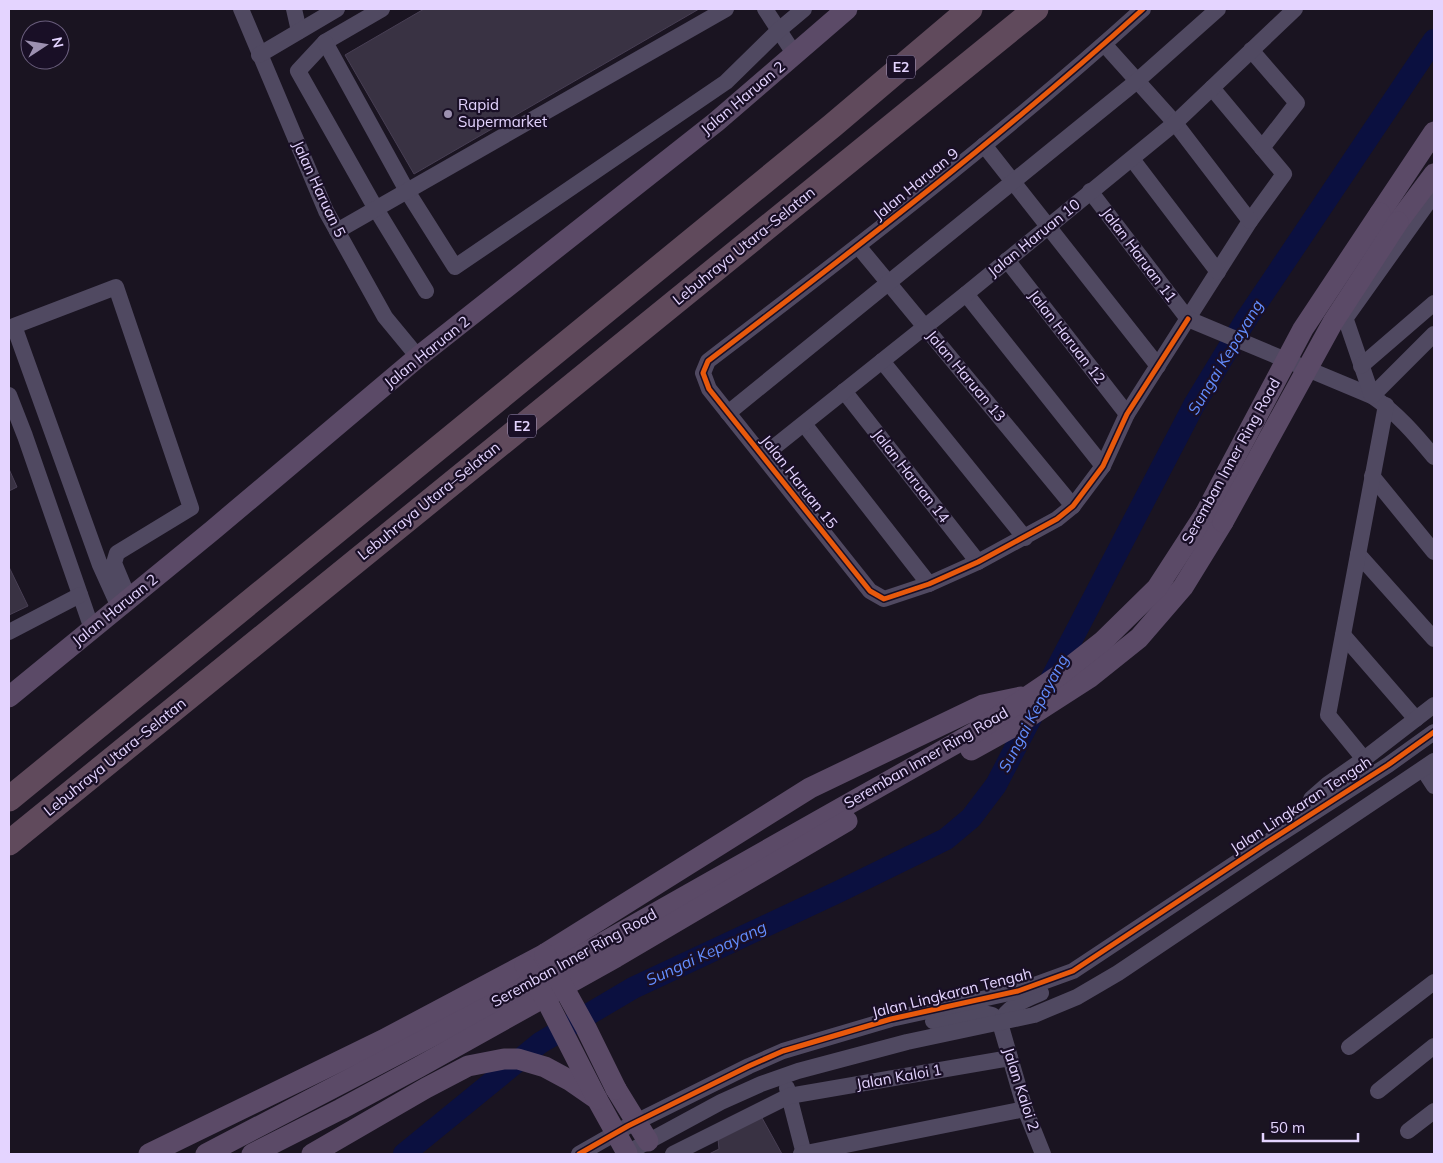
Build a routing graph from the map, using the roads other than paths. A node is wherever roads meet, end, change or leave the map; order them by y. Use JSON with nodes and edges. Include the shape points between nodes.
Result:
{"nodes":[{"id":1,"x":242,"y":9,"type":"edge"},
{"id":2,"x":294,"y":9,"type":"edge"},
{"id":3,"x":337,"y":9,"type":"edge"},
{"id":4,"x":382,"y":9,"type":"edge"},
{"id":5,"x":726,"y":9,"type":"edge"},
{"id":6,"x":765,"y":9,"type":"edge"},
{"id":7,"x":804,"y":9,"type":"edge"},
{"id":8,"x":847,"y":9,"type":"edge"},
{"id":9,"x":970,"y":9,"type":"edge"},
{"id":10,"x":1036,"y":9,"type":"edge"},
{"id":11,"x":1143,"y":9,"type":"edge"},
{"id":12,"x":1218,"y":9,"type":"edge"},
{"id":13,"x":1295,"y":9,"type":"edge"},
{"id":14,"x":779,"y":30,"type":"junction"},
{"id":15,"x":299,"y":31,"type":"junction"},
{"id":16,"x":325,"y":42,"type":"junction"},
{"id":17,"x":1104,"y":44,"type":"junction"},
{"id":18,"x":1251,"y":50,"type":"junction"},
{"id":19,"x":259,"y":54,"type":"junction"},
{"id":20,"x":795,"y":55,"type":"junction"},
{"id":21,"x":1137,"y":81,"type":"junction"},
{"id":22,"x":1212,"y":88,"type":"junction"},
{"id":23,"x":1174,"y":123,"type":"junction"},
{"id":24,"x":1434,"y":132,"type":"edge"},
{"id":25,"x":984,"y":145,"type":"junction"},
{"id":26,"x":1262,"y":148,"type":"junction"},
{"id":27,"x":1132,"y":158,"type":"junction"},
{"id":28,"x":1434,"y":174,"type":"edge"},
{"id":29,"x":1013,"y":182,"type":"junction"},
{"id":30,"x":407,"y":191,"type":"junction"},
{"id":31,"x":1090,"y":191,"type":"junction"},
{"id":32,"x":1431,"y":205,"type":"edge"},
{"id":33,"x":376,"y":209,"type":"junction"},
{"id":34,"x":1250,"y":221,"type":"junction"},
{"id":35,"x":1048,"y":227,"type":"junction"},
{"id":36,"x":337,"y":231,"type":"junction"},
{"id":37,"x":858,"y":246,"type":"junction"},
{"id":38,"x":1007,"y":260,"type":"junction"},
{"id":39,"x":1218,"y":272,"type":"junction"},
{"id":40,"x":889,"y":283,"type":"junction"},
{"id":41,"x":426,"y":291,"type":"dead end"},
{"id":42,"x":966,"y":294,"type":"junction"},
{"id":43,"x":1434,"y":303,"type":"edge"},
{"id":44,"x":1188,"y":319,"type":"junction"},
{"id":45,"x":924,"y":326,"type":"junction"},
{"id":46,"x":1434,"y":335,"type":"edge"},
{"id":47,"x":418,"y":358,"type":"junction"},
{"id":48,"x":882,"y":361,"type":"junction"},
{"id":49,"x":1158,"y":366,"type":"junction"},
{"id":50,"x":1361,"y":366,"type":"junction"},
{"id":51,"x":703,"y":373,"type":"joint"},
{"id":52,"x":844,"y":391,"type":"junction"},
{"id":53,"x":9,"y":395,"type":"edge"},
{"id":54,"x":1379,"y":400,"type":"junction"},
{"id":55,"x":728,"y":413,"type":"junction"},
{"id":56,"x":1127,"y":414,"type":"junction"},
{"id":57,"x":804,"y":424,"type":"junction"},
{"id":58,"x":763,"y":456,"type":"junction"},
{"id":59,"x":1434,"y":456,"type":"edge"},
{"id":60,"x":1103,"y":466,"type":"junction"},
{"id":61,"x":1372,"y":476,"type":"junction"},
{"id":62,"x":1073,"y":506,"type":"junction"},
{"id":63,"x":1025,"y":538,"type":"junction"},
{"id":64,"x":1434,"y":552,"type":"edge"},
{"id":65,"x":1358,"y":554,"type":"junction"},
{"id":66,"x":978,"y":562,"type":"junction"},
{"id":67,"x":929,"y":584,"type":"junction"},
{"id":68,"x":80,"y":595,"type":"junction"},
{"id":69,"x":124,"y":603,"type":"junction"},
{"id":70,"x":92,"y":629,"type":"junction"},
{"id":71,"x":9,"y":632,"type":"edge"},
{"id":72,"x":1343,"y":634,"type":"junction"},
{"id":73,"x":1434,"y":639,"type":"edge"},
{"id":74,"x":1032,"y":694,"type":"junction"},
{"id":75,"x":9,"y":697,"type":"edge"},
{"id":76,"x":1434,"y":705,"type":"edge"},
{"id":77,"x":1416,"y":719,"type":"junction"},
{"id":78,"x":1434,"y":732,"type":"edge"},
{"id":79,"x":975,"y":740,"type":"junction"},
{"id":80,"x":1364,"y":759,"type":"junction"},
{"id":81,"x":1429,"y":765,"type":"edge"},
{"id":82,"x":1434,"y":786,"type":"edge"},
{"id":83,"x":9,"y":800,"type":"edge"},
{"id":84,"x":1310,"y":814,"type":"junction"},
{"id":85,"x":9,"y":843,"type":"edge"},
{"id":86,"x":545,"y":954,"type":"junction"},
{"id":87,"x":525,"y":964,"type":"junction"},
{"id":88,"x":1073,"y":971,"type":"junction"},
{"id":89,"x":1434,"y":982,"type":"edge"},
{"id":90,"x":892,"y":1020,"type":"junction"},
{"id":91,"x":1000,"y":1023,"type":"junction"},
{"id":92,"x":1434,"y":1046,"type":"edge"},
{"id":93,"x":1349,"y":1047,"type":"dead end"},
{"id":94,"x":1010,"y":1058,"type":"junction"},
{"id":95,"x":784,"y":1076,"type":"junction"},
{"id":96,"x":1378,"y":1091,"type":"dead end"},
{"id":97,"x":789,"y":1096,"type":"junction"},
{"id":98,"x":596,"y":1100,"type":"junction"},
{"id":99,"x":1025,"y":1109,"type":"junction"},
{"id":100,"x":1434,"y":1111,"type":"edge"},
{"id":101,"x":637,"y":1122,"type":"junction"},
{"id":102,"x":1408,"y":1132,"type":"dead end"},
{"id":103,"x":616,"y":1133,"type":"junction"},
{"id":104,"x":648,"y":1141,"type":"junction"},
{"id":105,"x":626,"y":1153,"type":"edge"},
{"id":106,"x":149,"y":1154,"type":"edge"},
{"id":107,"x":206,"y":1154,"type":"edge"},
{"id":108,"x":252,"y":1154,"type":"edge"},
{"id":109,"x":312,"y":1154,"type":"edge"},
{"id":110,"x":579,"y":1154,"type":"edge"},
{"id":111,"x":673,"y":1154,"type":"edge"},
{"id":112,"x":803,"y":1154,"type":"edge"},
{"id":113,"x":1043,"y":1154,"type":"edge"}],
"edges":[{"from":1,"to":19,"type":"street","name":"Jalan Haruan 5"},
{"from":2,"to":15,"type":"street"},
{"from":3,"to":15,"type":"street"},
{"from":4,"to":16,"type":"street"},
{"from":5,"to":30,"type":"street"},
{"from":6,"to":14,"type":"street"},
{"from":7,"to":14,"type":"street"},
{"from":8,"to":20,"type":"main road","name":"Jalan Haruan 2"},
{"from":9,"to":83,"type":"highway","number":"E2","via":[[832,126]]},
{"from":10,"to":85,"type":"highway","name":"Lebuhraya Utara–Selatan","number":"E2"},
{"from":11,"to":17,"type":"street","name":"Jalan Haruan 9"},
{"from":12,"to":21,"type":"street"},
{"from":13,"to":18,"type":"street","name":"Jalan Haruan 10"},
{"from":14,"to":20,"type":"street"},
{"from":14,"to":30,"type":"street","via":[[726,82],[455,266]]},
{"from":15,"to":19,"type":"street"},
{"from":16,"to":30,"type":"street"},
{"from":16,"to":33,"type":"street","via":[[298,71]]},
{"from":17,"to":21,"type":"street"},
{"from":17,"to":25,"type":"street","name":"Jalan Haruan 9"},
{"from":18,"to":22,"type":"street","name":"Jalan Haruan 10"},
{"from":18,"to":26,"type":"street","via":[[1297,103]]},
{"from":19,"to":36,"type":"street","name":"Jalan Haruan 5"},
{"from":20,"to":47,"type":"main road","name":"Jalan Haruan 2","via":[[716,122]]},
{"from":21,"to":23,"type":"street"},
{"from":21,"to":29,"type":"street"},
{"from":22,"to":23,"type":"street","name":"Jalan Haruan 10"},
{"from":22,"to":26,"type":"street"},
{"from":23,"to":27,"type":"street","name":"Jalan Haruan 10"},
{"from":23,"to":34,"type":"street"},
{"from":24,"to":74,"type":"main road","name":"Seremban Inner Ring Road","bridge":true,"via":[[1303,329],[1205,514],[1156,588],[1103,641]]},
{"from":25,"to":29,"type":"street"},
{"from":25,"to":37,"type":"street","name":"Jalan Haruan 9"},
{"from":26,"to":34,"type":"street","via":[[1284,174]]},
{"from":27,"to":31,"type":"street","name":"Jalan Haruan 10"},
{"from":27,"to":39,"type":"street"},
{"from":28,"to":79,"type":"main road","name":"Seremban Inner Ring Road","bridge":true,"via":[[1398,222],[1333,322],[1223,522],[1183,587],[1139,638],[1089,678],[1016,725]]},
{"from":29,"to":35,"type":"street"},
{"from":29,"to":40,"type":"street"},
{"from":30,"to":33,"type":"street"},
{"from":31,"to":35,"type":"street","name":"Jalan Haruan 10"},
{"from":31,"to":44,"type":"street","name":"Jalan Haruan 11"},
{"from":32,"to":50,"type":"street","via":[[1347,316],[1346,325]]},
{"from":33,"to":36,"type":"street"},
{"from":33,"to":41,"type":"street"},
{"from":34,"to":39,"type":"street"},
{"from":35,"to":38,"type":"street","name":"Jalan Haruan 10"},
{"from":35,"to":49,"type":"street"},
{"from":36,"to":47,"type":"street","name":"Jalan Haruan 5","via":[[386,317]]},
{"from":37,"to":40,"type":"street","name":"Jalan Haruan 13"},
{"from":37,"to":51,"type":"street","name":"Jalan Haruan 9","via":[[708,360]]},
{"from":38,"to":42,"type":"street","name":"Jalan Haruan 10"},
{"from":38,"to":56,"type":"street","name":"Jalan Haruan 12"},
{"from":39,"to":44,"type":"street"},
{"from":40,"to":45,"type":"street","name":"Jalan Haruan 13"},
{"from":40,"to":55,"type":"street"},
{"from":42,"to":45,"type":"street","name":"Jalan Haruan 10"},
{"from":42,"to":60,"type":"street"},
{"from":43,"to":50,"type":"street"},
{"from":44,"to":49,"type":"street"},
{"from":44,"to":54,"type":"street"},
{"from":45,"to":48,"type":"street","name":"Jalan Haruan 10"},
{"from":45,"to":62,"type":"street","name":"Jalan Haruan 13"},
{"from":46,"to":54,"type":"street"},
{"from":47,"to":69,"type":"main road","name":"Jalan Haruan 2"},
{"from":48,"to":52,"type":"street","name":"Jalan Haruan 10"},
{"from":48,"to":63,"type":"street"},
{"from":49,"to":56,"type":"street"},
{"from":50,"to":54,"type":"street"},
{"from":51,"to":55,"type":"street","name":"Jalan Haruan 15","via":[[709,389]]},
{"from":52,"to":57,"type":"street","name":"Jalan Haruan 10"},
{"from":52,"to":66,"type":"street","name":"Jalan Haruan 14"},
{"from":53,"to":68,"type":"street"},
{"from":54,"to":59,"type":"street","via":[[1414,431]]},
{"from":54,"to":61,"type":"street"},
{"from":55,"to":58,"type":"street","name":"Jalan Haruan 15"},
{"from":56,"to":60,"type":"street"},
{"from":57,"to":58,"type":"street","name":"Jalan Haruan 10"},
{"from":57,"to":67,"type":"street"},
{"from":58,"to":67,"type":"street","name":"Jalan Haruan 15","via":[[870,591],[884,599]]},
{"from":60,"to":62,"type":"street"},
{"from":61,"to":64,"type":"street"},
{"from":61,"to":65,"type":"street"},
{"from":62,"to":63,"type":"street"},
{"from":63,"to":66,"type":"street"},
{"from":65,"to":72,"type":"street"},
{"from":65,"to":73,"type":"street"},
{"from":66,"to":67,"type":"street"},
{"from":68,"to":70,"type":"street"},
{"from":68,"to":71,"type":"street"},
{"from":69,"to":69,"type":"street","via":[[100,565],[14,326],[116,287],[191,508],[116,553],[114,563]]},
{"from":69,"to":70,"type":"main road","name":"Jalan Haruan 2"},
{"from":70,"to":75,"type":"main road","name":"Jalan Haruan 2"},
{"from":72,"to":77,"type":"street"},
{"from":72,"to":80,"type":"street","via":[[1328,714]]},
{"from":74,"to":79,"type":"main road","name":"Seremban Inner Ring Road"},
{"from":74,"to":86,"type":"main road","via":[[982,705],[810,788]]},
{"from":76,"to":77,"type":"street"},
{"from":77,"to":80,"type":"street"},
{"from":78,"to":84,"type":"street","name":"Jalan Lingkaran Tengah"},
{"from":79,"to":107,"type":"main road","name":"Seremban Inner Ring Road","via":[[509,996]]},
{"from":79,"to":108,"type":"main road","name":"Seremban Inner Ring Road","via":[[825,834],[616,957],[419,1067]]},
{"from":80,"to":84,"type":"street","via":[[1312,799]]},
{"from":81,"to":82,"type":"street"},
{"from":81,"to":91,"type":"street","via":[[1118,973],[1077,997],[1034,1016]]},
{"from":84,"to":88,"type":"street","name":"Jalan Lingkaran Tengah"},
{"from":86,"to":87,"type":"main road"},
{"from":86,"to":101,"type":"main road","bridge":true,"via":[[616,1089]]},
{"from":87,"to":98,"type":"main road","bridge":true},
{"from":87,"to":106,"type":"main road","via":[[383,1040]]},
{"from":88,"to":90,"type":"street","name":"Jalan Lingkaran Tengah","via":[[1010,994]]},
{"from":88,"to":91,"type":"street","via":[[1051,989],[1012,1008]]},
{"from":89,"to":93,"type":"street"},
{"from":90,"to":91,"type":"street","via":[[908,1024],[985,1014],[994,1016]]},
{"from":90,"to":101,"type":"street","name":"Jalan Lingkaran Tengah","via":[[783,1051]]},
{"from":91,"to":94,"type":"street","name":"Jalan Kaloi 2"},
{"from":91,"to":95,"type":"street","via":[[907,1042]]},
{"from":92,"to":96,"type":"street"},
{"from":94,"to":97,"type":"street","name":"Jalan Kaloi 1"},
{"from":94,"to":99,"type":"street","name":"Jalan Kaloi 2"},
{"from":95,"to":97,"type":"street"},
{"from":95,"to":104,"type":"street","via":[[721,1102]]},
{"from":97,"to":111,"type":"street","name":"Jalan Kaloi 1"},
{"from":97,"to":112,"type":"street"},
{"from":98,"to":103,"type":"main road"},
{"from":98,"to":109,"type":"main road","via":[[557,1073],[539,1065],[518,1059],[486,1062],[468,1066],[426,1088]]},
{"from":99,"to":112,"type":"street"},
{"from":99,"to":113,"type":"street","name":"Jalan Kaloi 2"},
{"from":100,"to":102,"type":"street"},
{"from":101,"to":103,"type":"street","name":"Jalan Lingkaran Tengah"},
{"from":101,"to":104,"type":"main road"},
{"from":103,"to":105,"type":"main road"},
{"from":103,"to":110,"type":"street","name":"Jalan Lingkaran Tengah"},
{"from":104,"to":105,"type":"street"}]}
